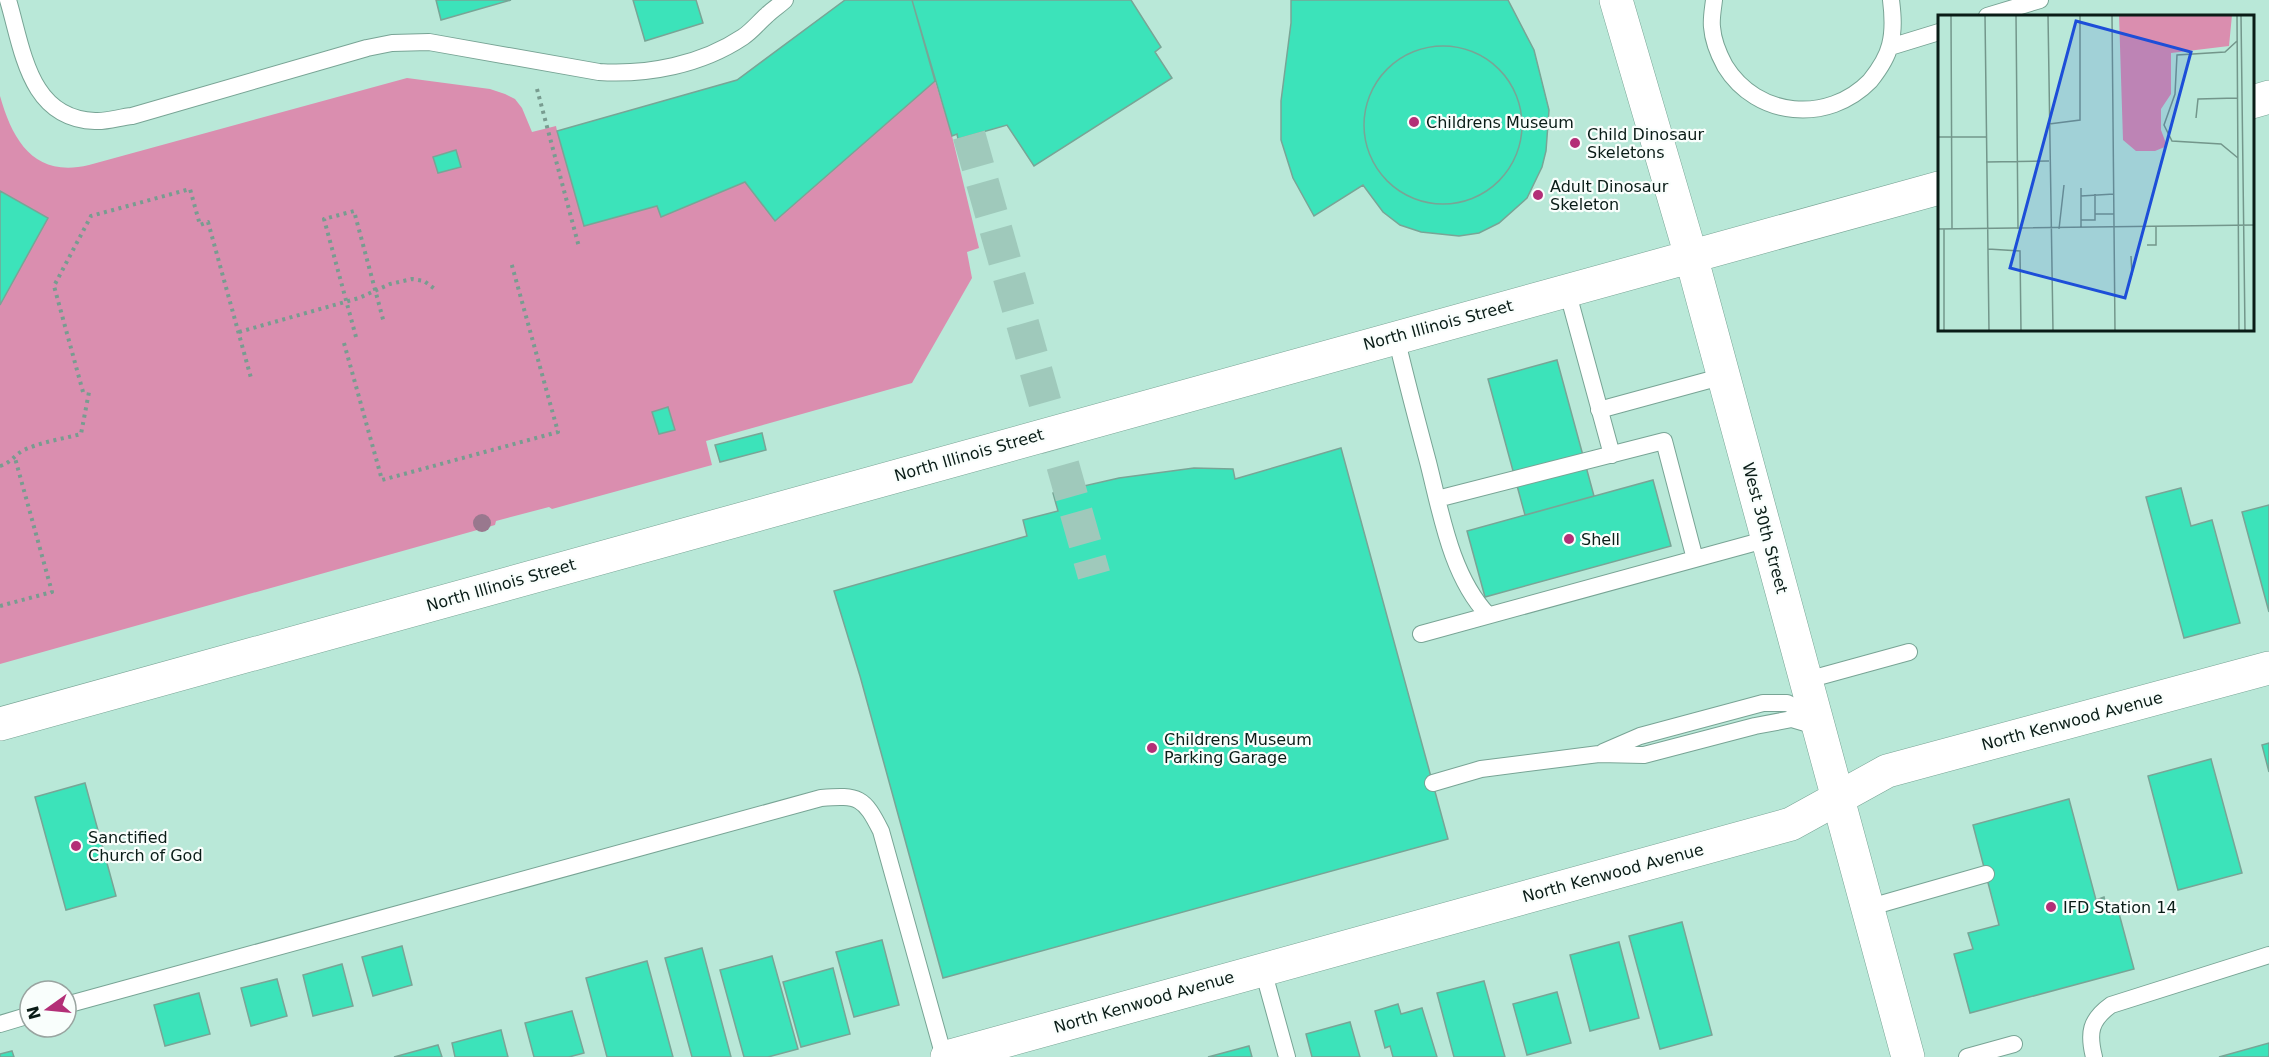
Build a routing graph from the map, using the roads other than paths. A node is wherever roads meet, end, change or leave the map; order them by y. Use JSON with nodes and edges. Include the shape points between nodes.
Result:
{"nodes":[{"id":1,"x":8,"y":0,"type":"edge"},
{"id":2,"x":786,"y":0,"type":"edge"},
{"id":3,"x":1617,"y":0,"type":"edge"},
{"id":4,"x":1714,"y":0,"type":"edge"},
{"id":5,"x":1891,"y":0,"type":"edge"},
{"id":6,"x":2040,"y":0,"type":"edge"},
{"id":7,"x":1991,"y":15,"type":"edge"},
{"id":8,"x":1938,"y":32,"type":"edge"},
{"id":9,"x":1890,"y":47,"type":"junction"},
{"id":10,"x":2269,"y":97,"type":"edge"},
{"id":11,"x":2254,"y":102,"type":"edge"},
{"id":12,"x":1938,"y":188,"type":"edge"},
{"id":13,"x":1691,"y":256,"type":"junction"},
{"id":14,"x":1567,"y":290,"type":"junction"},
{"id":15,"x":1396,"y":337,"type":"junction"},
{"id":16,"x":1724,"y":376,"type":"junction"},
{"id":17,"x":1599,"y":410,"type":"junction"},
{"id":18,"x":1612,"y":455,"type":"junction"},
{"id":19,"x":1437,"y":499,"type":"junction"},
{"id":20,"x":1768,"y":539,"type":"junction"},
{"id":21,"x":1695,"y":559,"type":"junction"},
{"id":22,"x":1488,"y":615,"type":"junction"},
{"id":23,"x":1421,"y":634,"type":"dead end"},
{"id":24,"x":1908,"y":652,"type":"dead end"},
{"id":25,"x":2269,"y":668,"type":"edge"},
{"id":26,"x":1807,"y":680,"type":"junction"},
{"id":27,"x":0,"y":724,"type":"edge"},
{"id":28,"x":1819,"y":727,"type":"junction"},
{"id":29,"x":1433,"y":783,"type":"dead end"},
{"id":30,"x":1838,"y":798,"type":"junction"},
{"id":31,"x":1986,"y":874,"type":"dead end"},
{"id":32,"x":1867,"y":908,"type":"junction"},
{"id":33,"x":2269,"y":955,"type":"edge"},
{"id":34,"x":1263,"y":970,"type":"junction"},
{"id":35,"x":78,"y":1002,"type":"edge"},
{"id":36,"x":18,"y":1018,"type":"edge"},
{"id":37,"x":0,"y":1023,"type":"edge"},
{"id":38,"x":2014,"y":1044,"type":"dead end"},
{"id":39,"x":946,"y":1057,"type":"edge"},
{"id":40,"x":1287,"y":1057,"type":"edge"},
{"id":41,"x":1908,"y":1057,"type":"edge"},
{"id":42,"x":1967,"y":1057,"type":"edge"},
{"id":43,"x":2094,"y":1057,"type":"edge"}],
"edges":[{"from":1,"to":2,"type":"lane","via":[[30,76],[43,97],[57,111],[96,122],[132,116],[392,43],[429,42],[599,72],[656,70],[725,47]]},
{"from":3,"to":13,"type":"main road","name":"West 30th Street"},
{"from":4,"to":9,"type":"lane","via":[[1712,28],[1728,71],[1754,97],[1780,108],[1807,111],[1834,105],[1858,92],[1878,72]]},
{"from":5,"to":9,"type":"lane","via":[[1894,21]]},
{"from":6,"to":7,"type":"lane"},
{"from":8,"to":9,"type":"lane"},
{"from":10,"to":11,"type":"main road"},
{"from":12,"to":13,"type":"main road","name":"North Illinois Street"},
{"from":13,"to":14,"type":"main road","name":"North Illinois Street"},
{"from":13,"to":16,"type":"main road","name":"West 30th Street"},
{"from":14,"to":15,"type":"main road","name":"North Illinois Street"},
{"from":14,"to":17,"type":"lane"},
{"from":15,"to":19,"type":"lane"},
{"from":15,"to":27,"type":"main road","name":"North Illinois Street"},
{"from":16,"to":17,"type":"lane"},
{"from":16,"to":20,"type":"main road","name":"West 30th Street"},
{"from":17,"to":18,"type":"lane"},
{"from":18,"to":19,"type":"lane"},
{"from":18,"to":21,"type":"lane","via":[[1664,441]]},
{"from":19,"to":22,"type":"lane","via":[[1461,571],[1476,602]]},
{"from":20,"to":21,"type":"lane"},
{"from":20,"to":26,"type":"main road","name":"West 30th Street"},
{"from":21,"to":22,"type":"lane"},
{"from":22,"to":23,"type":"lane"},
{"from":24,"to":26,"type":"lane"},
{"from":25,"to":30,"type":"main road","name":"North Kenwood Avenue","via":[[1887,771]]},
{"from":26,"to":28,"type":"main road","name":"West 30th Street"},
{"from":28,"to":29,"type":"lane","via":[[1792,719],[1644,755],[1599,754],[1481,769]]},
{"from":28,"to":30,"type":"main road","name":"West 30th Street"},
{"from":30,"to":32,"type":"main road","name":"West 30th Street"},
{"from":30,"to":34,"type":"main road","name":"North Kenwood Avenue","via":[[1791,824]]},
{"from":31,"to":32,"type":"lane"},
{"from":32,"to":41,"type":"main road","name":"West 30th Street"},
{"from":33,"to":43,"type":"lane","via":[[2111,1005],[2101,1012],[2090,1032]]},
{"from":34,"to":39,"type":"main road","name":"North Kenwood Avenue"},
{"from":34,"to":40,"type":"lane"},
{"from":35,"to":39,"type":"lane","via":[[821,798],[841,796],[870,807],[881,831]]},
{"from":36,"to":37,"type":"lane"},
{"from":38,"to":42,"type":"lane"}]}
